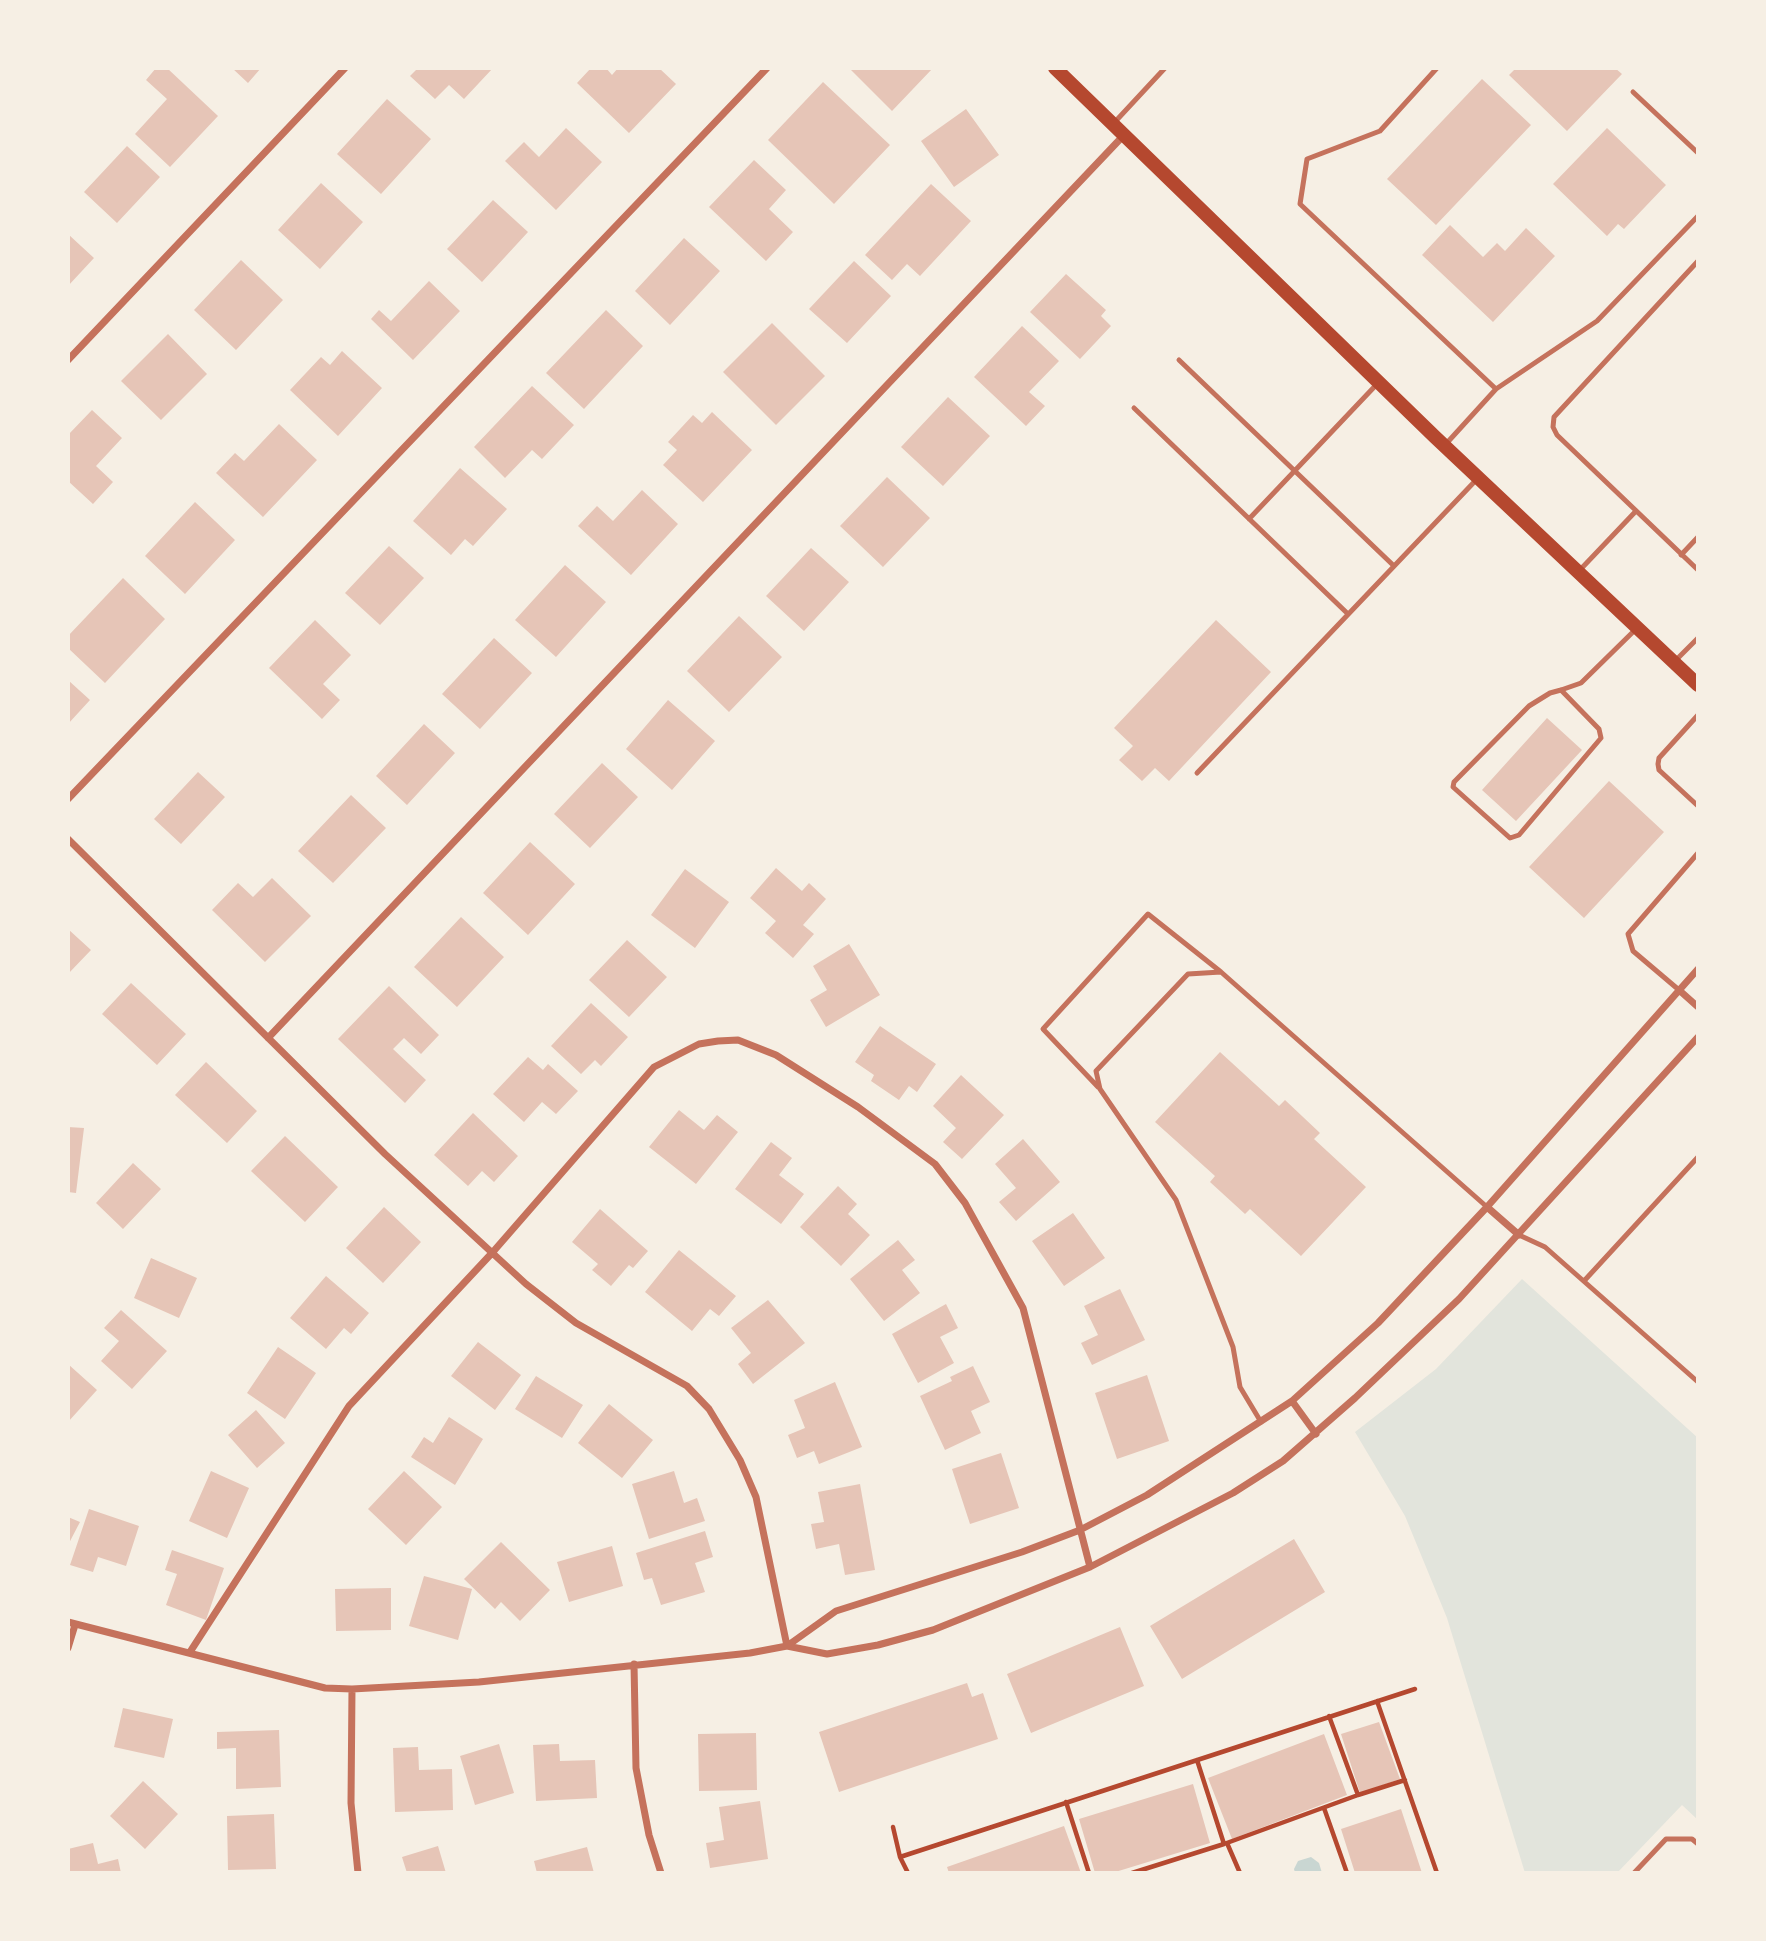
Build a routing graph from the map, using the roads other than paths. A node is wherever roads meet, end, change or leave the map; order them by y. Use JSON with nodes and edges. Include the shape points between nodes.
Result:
{"nodes":[{"id":1,"x":345,"y":68,"type":"edge"},
{"id":2,"x":767,"y":68,"type":"edge"},
{"id":3,"x":1055,"y":68,"type":"edge"},
{"id":4,"x":1164,"y":68,"type":"edge"},
{"id":5,"x":1437,"y":68,"type":"edge"},
{"id":6,"x":1633,"y":92,"type":"dead end"},
{"id":7,"x":1113,"y":124,"type":"junction"},
{"id":8,"x":1124,"y":135,"type":"junction"},
{"id":9,"x":1698,"y":153,"type":"edge"},
{"id":10,"x":1698,"y":216,"type":"edge"},
{"id":11,"x":1698,"y":261,"type":"edge"},
{"id":12,"x":68,"y":360,"type":"edge"},
{"id":13,"x":1179,"y":360,"type":"dead end"},
{"id":14,"x":1378,"y":382,"type":"junction"},
{"id":15,"x":1496,"y":389,"type":"junction"},
{"id":16,"x":1134,"y":408,"type":"dead end"},
{"id":17,"x":1444,"y":446,"type":"junction"},
{"id":18,"x":1296,"y":471,"type":"junction"},
{"id":19,"x":1478,"y":478,"type":"junction"},
{"id":20,"x":1636,"y":511,"type":"junction"},
{"id":21,"x":1249,"y":519,"type":"junction"},
{"id":22,"x":1698,"y":537,"type":"edge"},
{"id":23,"x":1681,"y":555,"type":"junction"},
{"id":24,"x":1394,"y":566,"type":"junction"},
{"id":25,"x":1698,"y":570,"type":"edge"},
{"id":26,"x":1577,"y":572,"type":"junction"},
{"id":27,"x":1348,"y":614,"type":"junction"},
{"id":28,"x":1637,"y":628,"type":"junction"},
{"id":29,"x":1698,"y":638,"type":"edge"},
{"id":30,"x":1674,"y":662,"type":"junction"},
{"id":31,"x":1697,"y":684,"type":"edge"},
{"id":32,"x":1561,"y":690,"type":"junction"},
{"id":33,"x":1698,"y":715,"type":"edge"},
{"id":34,"x":1197,"y":773,"type":"dead end"},
{"id":35,"x":68,"y":799,"type":"edge"},
{"id":36,"x":1698,"y":806,"type":"edge"},
{"id":37,"x":68,"y":839,"type":"edge"},
{"id":38,"x":1698,"y":853,"type":"edge"},
{"id":39,"x":1698,"y":969,"type":"edge"},
{"id":40,"x":1221,"y":972,"type":"junction"},
{"id":41,"x":1679,"y":990,"type":"junction"},
{"id":42,"x":1698,"y":1007,"type":"edge"},
{"id":43,"x":1698,"y":1037,"type":"edge"},
{"id":44,"x":268,"y":1038,"type":"junction"},
{"id":45,"x":1100,"y":1089,"type":"junction"},
{"id":46,"x":1698,"y":1157,"type":"edge"},
{"id":47,"x":1487,"y":1207,"type":"junction"},
{"id":48,"x":1519,"y":1235,"type":"junction"},
{"id":49,"x":492,"y":1253,"type":"junction"},
{"id":50,"x":1584,"y":1281,"type":"junction"},
{"id":51,"x":1698,"y":1382,"type":"edge"},
{"id":52,"x":1292,"y":1401,"type":"junction"},
{"id":53,"x":1261,"y":1422,"type":"junction"},
{"id":54,"x":1316,"y":1434,"type":"junction"},
{"id":55,"x":1080,"y":1530,"type":"junction"},
{"id":56,"x":1090,"y":1567,"type":"junction"},
{"id":57,"x":71,"y":1624,"type":"edge"},
{"id":58,"x":787,"y":1646,"type":"junction"},
{"id":59,"x":68,"y":1648,"type":"edge"},
{"id":60,"x":190,"y":1652,"type":"junction"},
{"id":61,"x":634,"y":1664,"type":"junction"},
{"id":62,"x":352,"y":1689,"type":"junction"},
{"id":63,"x":1698,"y":1844,"type":"edge"},
{"id":64,"x":358,"y":1873,"type":"edge"},
{"id":65,"x":661,"y":1873,"type":"edge"},
{"id":66,"x":1634,"y":1873,"type":"edge"}],
"edges":[{"from":1,"to":12,"type":"street"},
{"from":2,"to":35,"type":"street"},
{"from":3,"to":7,"type":"main road"},
{"from":4,"to":7,"type":"lane"},
{"from":5,"to":15,"type":"lane","via":[[1380,131],[1307,159],[1300,204]]},
{"from":6,"to":9,"type":"lane"},
{"from":7,"to":8,"type":"main road"},
{"from":8,"to":14,"type":"main road"},
{"from":8,"to":44,"type":"street"},
{"from":10,"to":15,"type":"lane","via":[[1597,321]]},
{"from":11,"to":20,"type":"lane","via":[[1555,417],[1553,427],[1558,435]]},
{"from":13,"to":18,"type":"lane"},
{"from":14,"to":17,"type":"main road"},
{"from":14,"to":18,"type":"lane"},
{"from":15,"to":17,"type":"lane"},
{"from":16,"to":21,"type":"lane"},
{"from":17,"to":19,"type":"main road"},
{"from":18,"to":21,"type":"lane"},
{"from":18,"to":24,"type":"lane"},
{"from":19,"to":24,"type":"lane"},
{"from":19,"to":26,"type":"main road"},
{"from":20,"to":23,"type":"lane"},
{"from":20,"to":26,"type":"lane"},
{"from":21,"to":27,"type":"lane"},
{"from":22,"to":23,"type":"lane"},
{"from":23,"to":25,"type":"lane"},
{"from":24,"to":27,"type":"lane"},
{"from":26,"to":28,"type":"main road"},
{"from":27,"to":34,"type":"lane"},
{"from":28,"to":30,"type":"main road"},
{"from":28,"to":32,"type":"lane","via":[[1581,683]]},
{"from":29,"to":30,"type":"lane"},
{"from":30,"to":31,"type":"main road"},
{"from":32,"to":32,"type":"lane","via":[[1529,706],[1454,782],[1453,787],[1510,838],[1519,835],[1601,738],[1600,729]]},
{"from":33,"to":36,"type":"lane","via":[[1658,764]]},
{"from":37,"to":44,"type":"street"},
{"from":38,"to":41,"type":"lane","via":[[1628,934],[1633,951]]},
{"from":39,"to":41,"type":"street"},
{"from":40,"to":45,"type":"lane","via":[[1188,974],[1096,1070]]},
{"from":40,"to":45,"type":"lane","via":[[1148,914],[1043,1029]]},
{"from":40,"to":47,"type":"lane"},
{"from":41,"to":42,"type":"street"},
{"from":41,"to":47,"type":"street"},
{"from":43,"to":48,"type":"street"},
{"from":44,"to":49,"type":"street"},
{"from":45,"to":53,"type":"lane","via":[[1176,1200],[1233,1347],[1240,1387]]},
{"from":46,"to":50,"type":"lane"},
{"from":47,"to":48,"type":"street"},
{"from":47,"to":52,"type":"street","via":[[1378,1323]]},
{"from":48,"to":50,"type":"lane","via":[[1545,1247]]},
{"from":48,"to":54,"type":"street","via":[[1459,1299]]},
{"from":49,"to":55,"type":"street","via":[[654,1067],[699,1044],[718,1041],[738,1040],[776,1055],[935,1164],[965,1203],[1023,1308]]},
{"from":49,"to":58,"type":"street","via":[[576,1322],[687,1386],[709,1409],[756,1497]]},
{"from":49,"to":60,"type":"street","via":[[349,1406]]},
{"from":50,"to":51,"type":"lane"},
{"from":52,"to":53,"type":"street"},
{"from":52,"to":54,"type":"street"},
{"from":53,"to":55,"type":"street","via":[[1147,1495]]},
{"from":54,"to":56,"type":"street","via":[[1233,1493]]},
{"from":55,"to":56,"type":"street"},
{"from":55,"to":58,"type":"street","via":[[836,1611]]},
{"from":56,"to":58,"type":"street","via":[[993,1608],[878,1645],[827,1654]]},
{"from":57,"to":59,"type":"street"},
{"from":57,"to":60,"type":"street"},
{"from":58,"to":61,"type":"street"},
{"from":60,"to":62,"type":"street","via":[[325,1688]]},
{"from":61,"to":62,"type":"street","via":[[479,1682]]},
{"from":61,"to":65,"type":"street","via":[[636,1768]]},
{"from":62,"to":64,"type":"street","via":[[351,1803]]},
{"from":63,"to":66,"type":"lane","via":[[1692,1839],[1666,1839]]}]}
